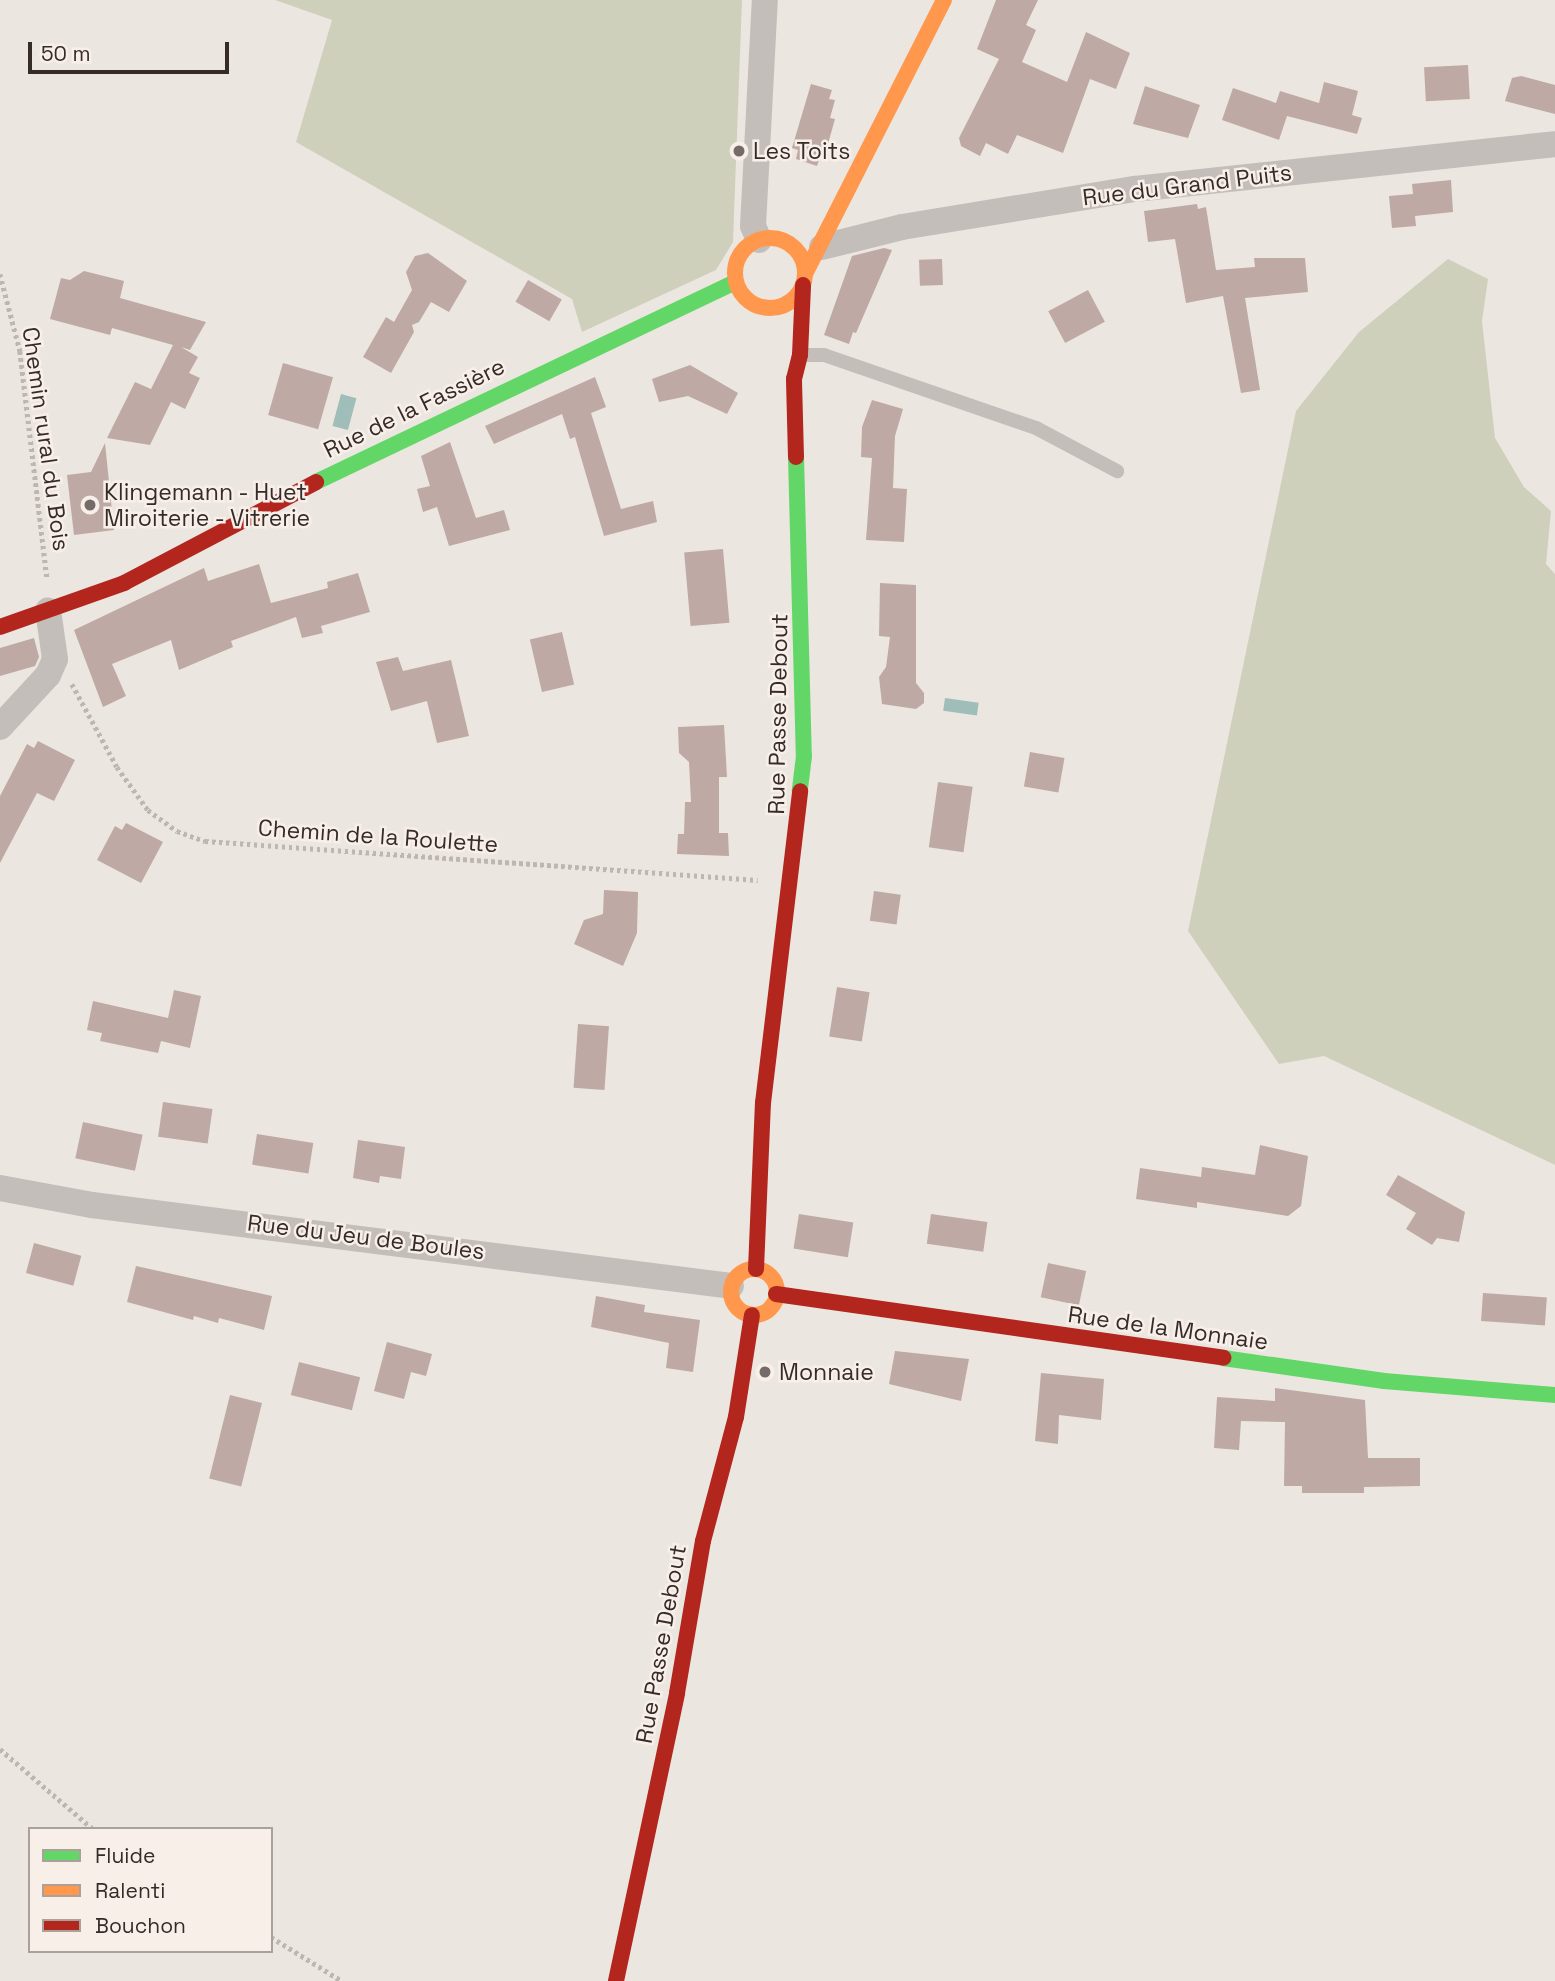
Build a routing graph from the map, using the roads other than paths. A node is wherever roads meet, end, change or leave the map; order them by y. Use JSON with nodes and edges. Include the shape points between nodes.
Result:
{"nodes":[{"id":1,"x":765,"y":0,"type":"edge"},
{"id":2,"x":944,"y":0,"type":"edge"},
{"id":3,"x":1555,"y":144,"type":"edge"},
{"id":4,"x":842,"y":194,"type":"junction"},
{"id":5,"x":759,"y":240,"type":"junction"},
{"id":6,"x":789,"y":244,"type":"junction"},
{"id":7,"x":822,"y":247,"type":"junction"},
{"id":8,"x":804,"y":280,"type":"junction"},
{"id":9,"x":735,"y":282,"type":"junction"},
{"id":10,"x":757,"y":307,"type":"junction"},
{"id":11,"x":770,"y":324,"type":"dead end"},
{"id":12,"x":783,"y":346,"type":"dead end"},
{"id":13,"x":800,"y":355,"type":"junction"},
{"id":14,"x":794,"y":379,"type":"junction"},
{"id":15,"x":1117,"y":471,"type":"dead end"},
{"id":16,"x":48,"y":610,"type":"junction"},
{"id":17,"x":0,"y":628,"type":"edge"},
{"id":18,"x":0,"y":727,"type":"edge"},
{"id":19,"x":0,"y":1188,"type":"edge"},
{"id":20,"x":756,"y":1269,"type":"junction"},
{"id":21,"x":731,"y":1286,"type":"junction"},
{"id":22,"x":776,"y":1294,"type":"junction"},
{"id":23,"x":751,"y":1315,"type":"junction"},
{"id":24,"x":1555,"y":1395,"type":"edge"},
{"id":25,"x":616,"y":1981,"type":"edge"}],
"edges":[{"from":1,"to":5,"type":"street","via":[[753,226]]},
{"from":2,"to":4,"type":"main road"},
{"from":3,"to":7,"type":"street","name":"Rue du Grand Puits","via":[[1135,190],[902,227]]},
{"from":4,"to":6,"type":"main road","via":[[815,225]]},
{"from":4,"to":7,"type":"main road"},
{"from":5,"to":6,"type":"main road","via":[[778,239]]},
{"from":5,"to":9,"type":"main road","via":[[738,259]]},
{"from":6,"to":8,"type":"main road","via":[[798,252]]},
{"from":7,"to":8,"type":"main road"},
{"from":8,"to":10,"type":"main road","via":[[789,303]]},
{"from":8,"to":13,"type":"main road","name":"Rue Passe Debout"},
{"from":9,"to":10,"type":"main road","via":[[740,293]]},
{"from":9,"to":16,"type":"main road","name":"Rue de la Fassière","via":[[404,436],[124,583]]},
{"from":10,"to":11,"type":"main road"},
{"from":12,"to":14,"type":"main road"},
{"from":13,"to":14,"type":"main road","name":"Rue Passe Debout"},
{"from":13,"to":15,"type":"lane","via":[[824,355],[1037,428]]},
{"from":14,"to":20,"type":"main road","name":"Rue Passe Debout","via":[[805,732],[763,1103]]},
{"from":16,"to":17,"type":"main road","name":"Rue de la Fassière"},
{"from":16,"to":18,"type":"street","via":[[55,659],[34,693]]},
{"from":19,"to":21,"type":"street","name":"Rue du Jeu de Boules","via":[[92,1205]]},
{"from":20,"to":21,"type":"main road","via":[[741,1273]]},
{"from":20,"to":22,"type":"main road","via":[[770,1276]]},
{"from":21,"to":23,"type":"main road","via":[[735,1307]]},
{"from":22,"to":23,"type":"main road","via":[[767,1311]]},
{"from":22,"to":24,"type":"main road","name":"Rue de la Monnaie","via":[[1384,1381]]},
{"from":23,"to":25,"type":"main road","name":"Rue Passe Debout","via":[[736,1416],[703,1541],[677,1693]]}]}
